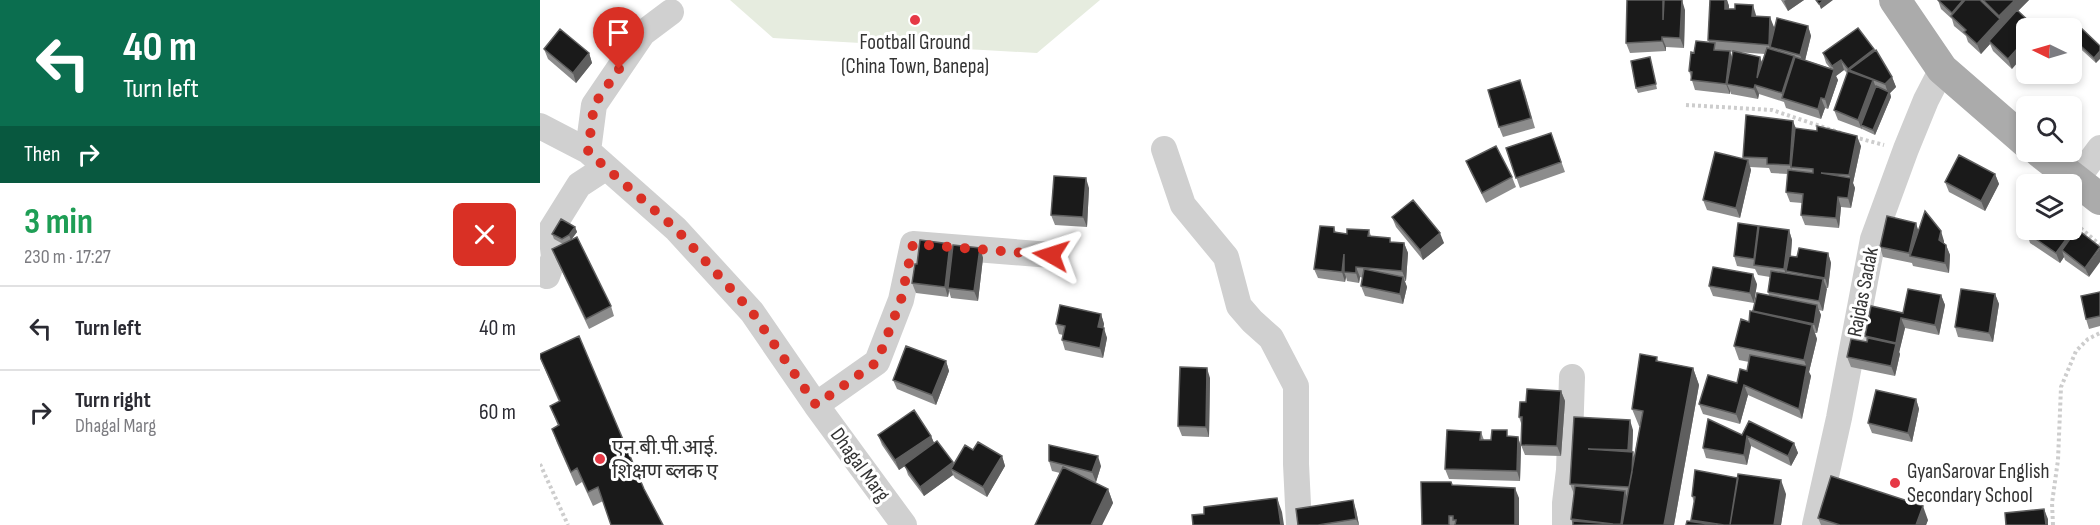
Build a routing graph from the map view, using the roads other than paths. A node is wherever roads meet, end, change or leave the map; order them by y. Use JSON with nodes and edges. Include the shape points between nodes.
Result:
{"nodes":[{"id":1,"x":1895,"y":0,"type":"edge"},
{"id":2,"x":671,"y":12,"type":"dead end"},
{"id":3,"x":1942,"y":69,"type":"junction"},
{"id":4,"x":540,"y":126,"type":"edge"},
{"id":5,"x":2016,"y":133,"type":"edge"},
{"id":6,"x":2100,"y":148,"type":"edge"},
{"id":7,"x":1164,"y":149,"type":"dead end"},
{"id":8,"x":596,"y":160,"type":"junction"},
{"id":9,"x":2053,"y":162,"type":"edge"},
{"id":10,"x":2088,"y":189,"type":"edge"},
{"id":11,"x":1051,"y":255,"type":"dead end"},
{"id":12,"x":547,"y":276,"type":"dead end"},
{"id":13,"x":1572,"y":377,"type":"dead end"},
{"id":14,"x":816,"y":405,"type":"junction"},
{"id":15,"x":904,"y":525,"type":"edge"},
{"id":16,"x":1299,"y":525,"type":"edge"},
{"id":17,"x":1565,"y":525,"type":"edge"},
{"id":18,"x":1815,"y":525,"type":"edge"}],
"edges":[{"from":1,"to":3,"type":"main road"},
{"from":2,"to":8,"type":"street","via":[[643,33],[594,105]]},
{"from":3,"to":5,"type":"main road"},
{"from":3,"to":18,"type":"street","name":"Rajdas Sadak","via":[[1906,149],[1873,239]]},
{"from":4,"to":8,"type":"street","name":"Dhagal Marg"},
{"from":6,"to":10,"type":"street"},
{"from":7,"to":16,"type":"street","via":[[1183,205],[1226,257],[1239,306],[1271,338],[1296,386]]},
{"from":8,"to":12,"type":"street","via":[[552,230],[554,257]]},
{"from":8,"to":14,"type":"street","name":"Dhagal Marg","via":[[676,229],[752,312]]},
{"from":9,"to":10,"type":"main road"},
{"from":11,"to":14,"type":"street","via":[[913,244],[901,300],[877,362]]},
{"from":13,"to":17,"type":"street"},
{"from":14,"to":15,"type":"street","name":"Dhagal Marg"}]}
